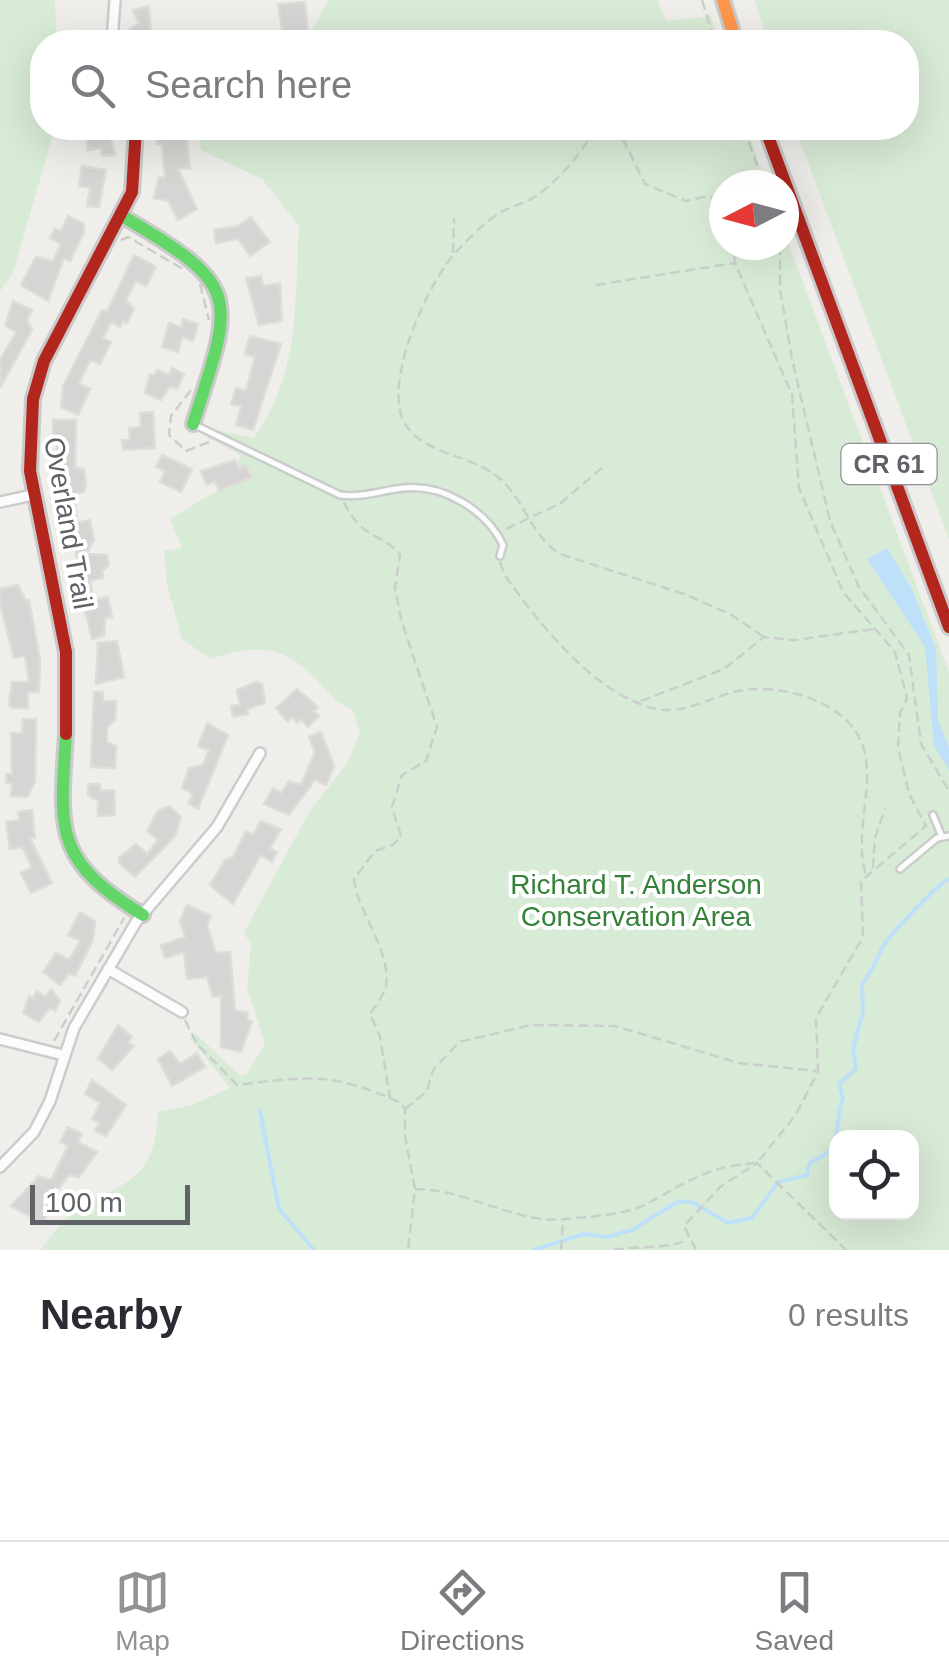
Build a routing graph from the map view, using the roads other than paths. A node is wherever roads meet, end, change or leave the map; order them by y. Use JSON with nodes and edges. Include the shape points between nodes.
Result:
{"nodes":[{"id":1,"x":114,"y":0,"type":"edge"},
{"id":2,"x":723,"y":0,"type":"edge"},
{"id":3,"x":113,"y":30,"type":"edge"},
{"id":4,"x":732,"y":30,"type":"edge"},
{"id":5,"x":136,"y":140,"type":"edge"},
{"id":6,"x":769,"y":140,"type":"edge"},
{"id":7,"x":122,"y":216,"type":"junction"},
{"id":8,"x":194,"y":424,"type":"joint"},
{"id":9,"x":34,"y":495,"type":"junction"},
{"id":10,"x":0,"y":502,"type":"edge"},
{"id":11,"x":500,"y":556,"type":"road end"},
{"id":12,"x":949,"y":626,"type":"edge"},
{"id":13,"x":260,"y":753,"type":"dead end"},
{"id":14,"x":934,"y":815,"type":"dead end"},
{"id":15,"x":946,"y":837,"type":"edge"},
{"id":16,"x":900,"y":870,"type":"dead end"},
{"id":17,"x":136,"y":911,"type":"junction"},
{"id":18,"x":108,"y":969,"type":"junction"},
{"id":19,"x":182,"y":1012,"type":"road end"},
{"id":20,"x":0,"y":1039,"type":"edge"},
{"id":21,"x":63,"y":1055,"type":"junction"},
{"id":22,"x":0,"y":1168,"type":"edge"}],
"edges":[{"from":1,"to":3,"type":"street"},
{"from":2,"to":4,"type":"street"},
{"from":5,"to":7,"type":"street","name":"Overland Trail","via":[[136,168]]},
{"from":6,"to":12,"type":"street","number":"CR 61"},
{"from":7,"to":8,"type":"street","via":[[201,262],[218,288],[224,318]]},
{"from":7,"to":9,"type":"street","name":"Overland Trail","via":[[33,389],[26,446]]},
{"from":8,"to":11,"type":"lane","via":[[340,495],[431,490],[479,511],[497,533]]},
{"from":9,"to":10,"type":"street"},
{"from":9,"to":17,"type":"street","name":"Overland Trail","via":[[67,655],[62,828],[93,883]]},
{"from":13,"to":17,"type":"street","via":[[217,827]]},
{"from":14,"to":15,"type":"lane"},
{"from":15,"to":16,"type":"lane"},
{"from":17,"to":18,"type":"street"},
{"from":18,"to":19,"type":"street"},
{"from":18,"to":21,"type":"street"},
{"from":20,"to":21,"type":"street"},
{"from":21,"to":22,"type":"street","via":[[34,1132]]}]}
